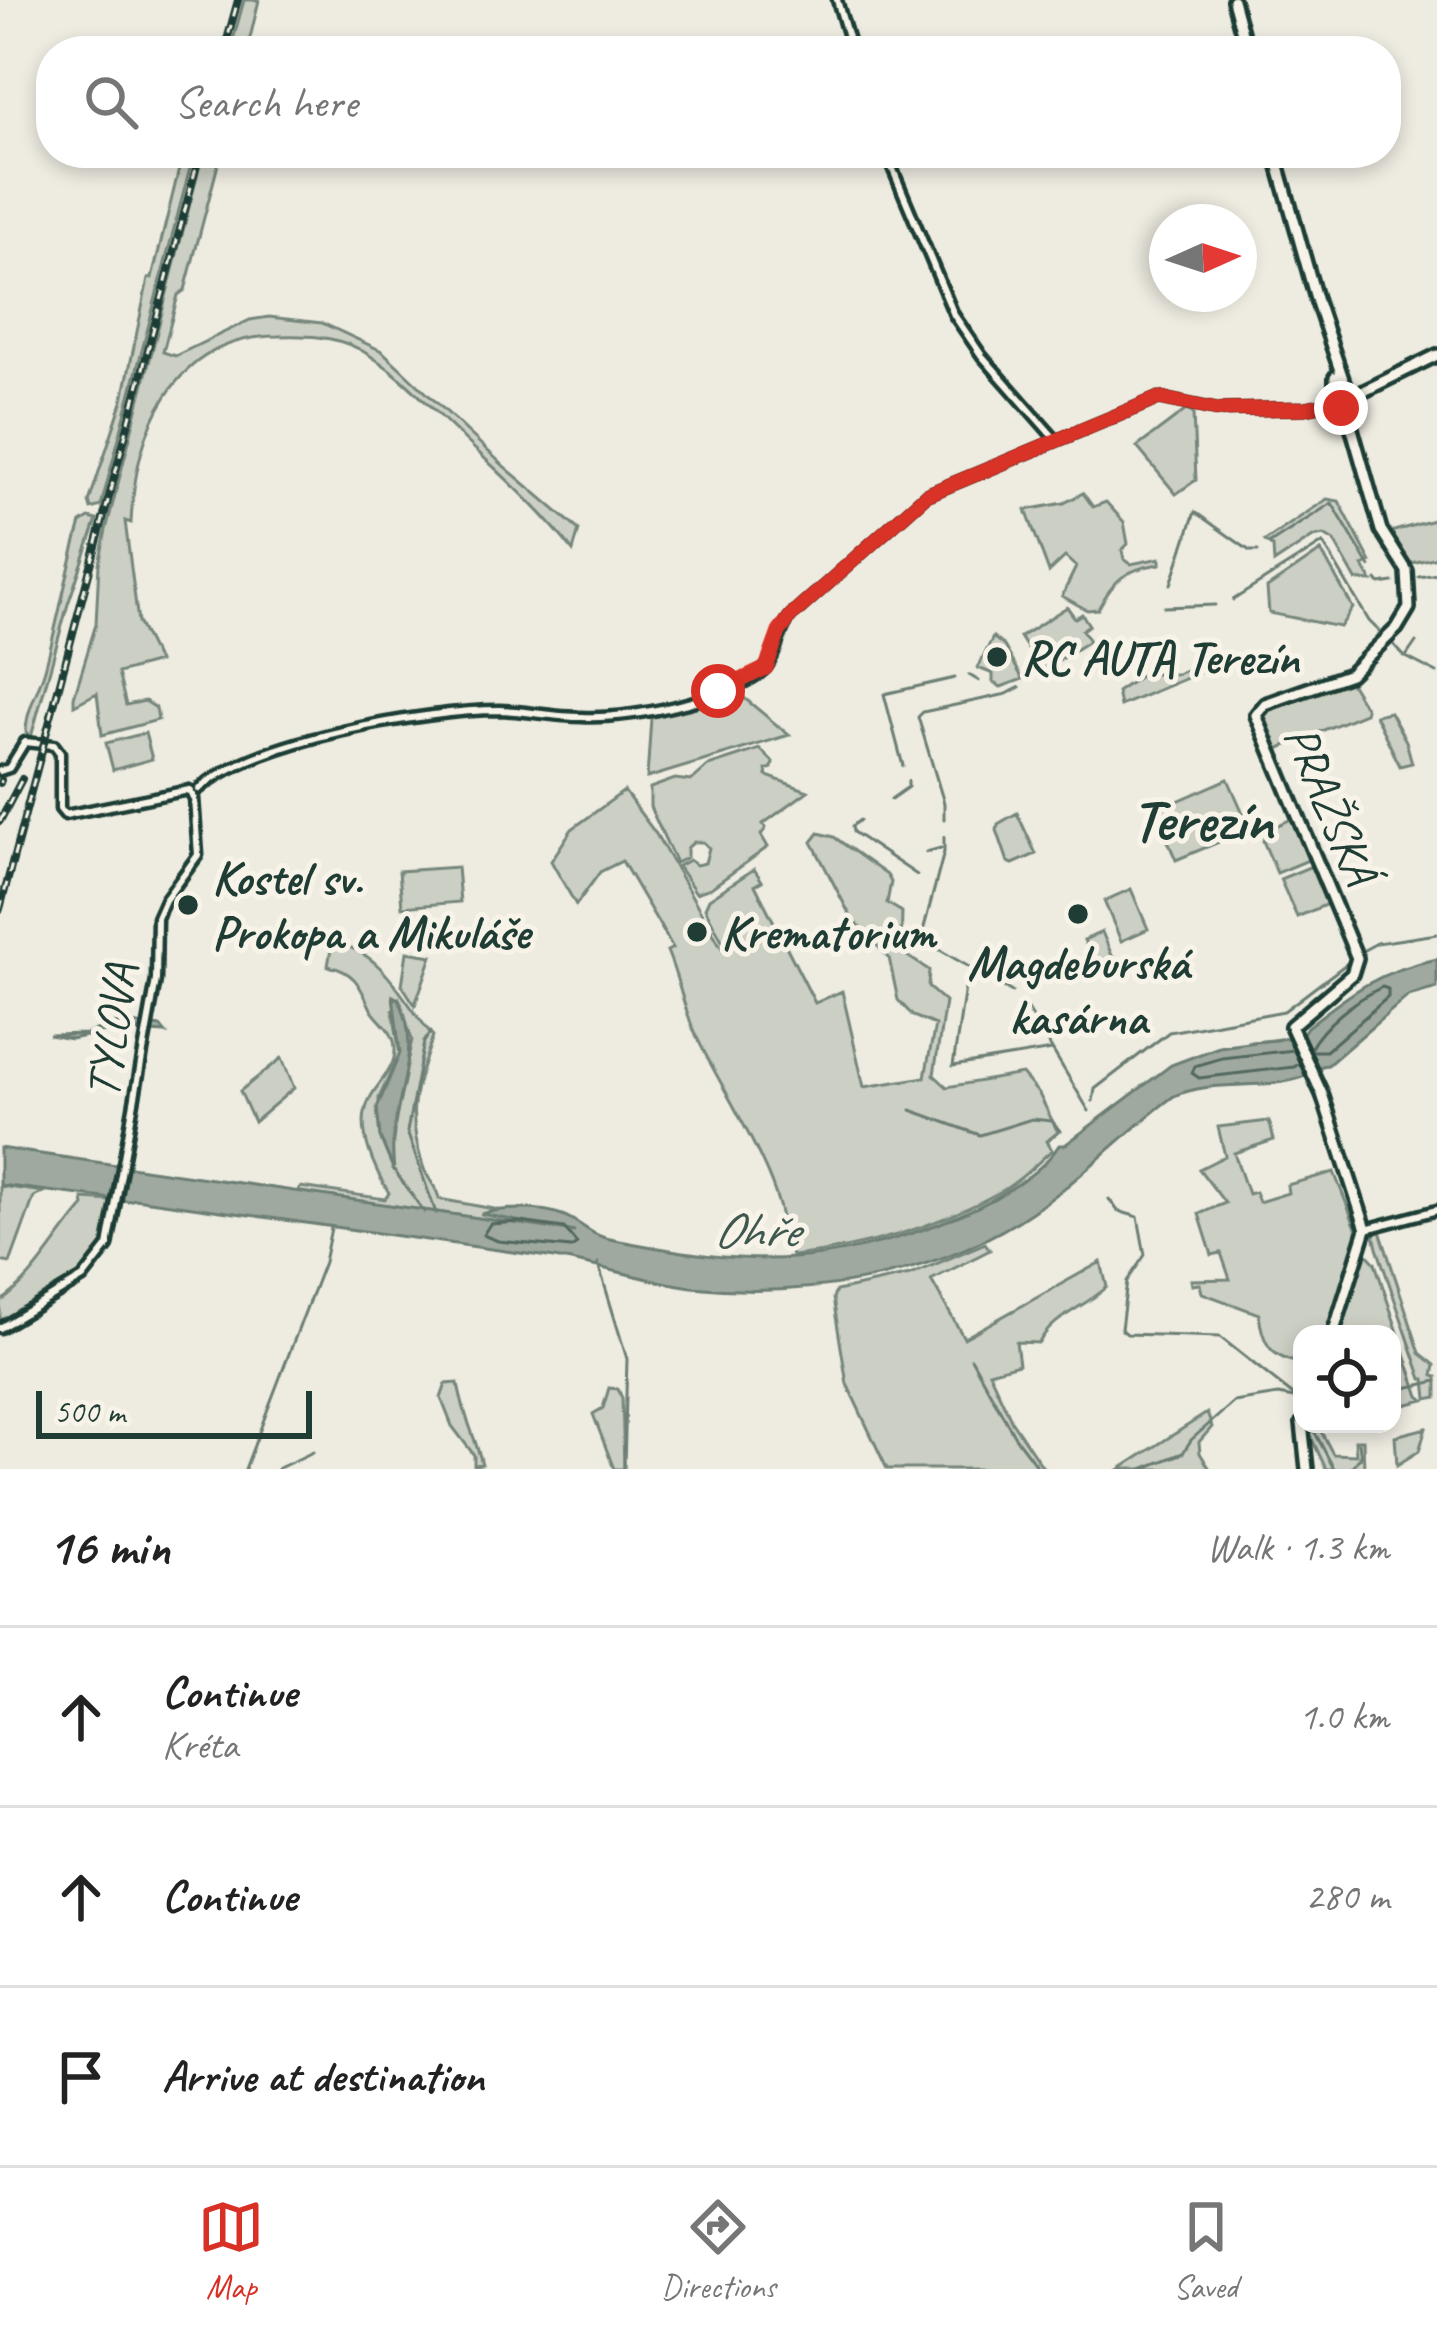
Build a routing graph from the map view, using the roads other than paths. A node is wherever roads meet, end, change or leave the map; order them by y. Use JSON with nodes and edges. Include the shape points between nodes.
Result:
{"nodes":[{"id":1,"x":837,"y":0,"type":"edge"},
{"id":2,"x":1233,"y":0,"type":"edge"},
{"id":3,"x":848,"y":36,"type":"edge"},
{"id":4,"x":1243,"y":36,"type":"edge"},
{"id":5,"x":892,"y":168,"type":"edge"},
{"id":6,"x":1279,"y":168,"type":"edge"},
{"id":7,"x":1317,"y":302,"type":"junction"},
{"id":8,"x":1437,"y":355,"type":"edge"},
{"id":9,"x":1344,"y":398,"type":"junction"},
{"id":10,"x":1056,"y":440,"type":"junction"},
{"id":11,"x":0,"y":771,"type":"edge"},
{"id":12,"x":192,"y":794,"type":"junction"},
{"id":13,"x":1437,"y":1210,"type":"edge"},
{"id":14,"x":1366,"y":1229,"type":"junction"},
{"id":15,"x":1336,"y":1325,"type":"edge"},
{"id":16,"x":0,"y":1328,"type":"edge"},
{"id":17,"x":1303,"y":1433,"type":"edge"},
{"id":18,"x":1307,"y":1469,"type":"edge"}],
"edges":[{"from":1,"to":3,"type":"street"},
{"from":2,"to":4,"type":"main road"},
{"from":5,"to":10,"type":"street","via":[[954,315]]},
{"from":6,"to":7,"type":"main road"},
{"from":7,"to":9,"type":"main road"},
{"from":7,"to":9,"type":"main road"},
{"from":8,"to":9,"type":"main road"},
{"from":9,"to":10,"type":"street","via":[[1232,410],[1159,398]]},
{"from":9,"to":14,"type":"main road","name":"PRAŽSKÁ","via":[[1381,530],[1411,590],[1401,623],[1350,674],[1256,711],[1358,958],[1352,974],[1294,1018],[1292,1030]]},
{"from":10,"to":12,"type":"street","via":[[920,499],[790,617],[766,668],[743,682],[617,716],[457,713],[306,739]]},
{"from":11,"to":12,"type":"street","via":[[27,741],[59,751],[64,815]]},
{"from":12,"to":16,"type":"street","name":"TYLOVA","via":[[199,851],[157,918],[156,980],[108,1246],[83,1278]]},
{"from":13,"to":14,"type":"street"},
{"from":14,"to":15,"type":"main road"},
{"from":17,"to":18,"type":"main road"}]}
